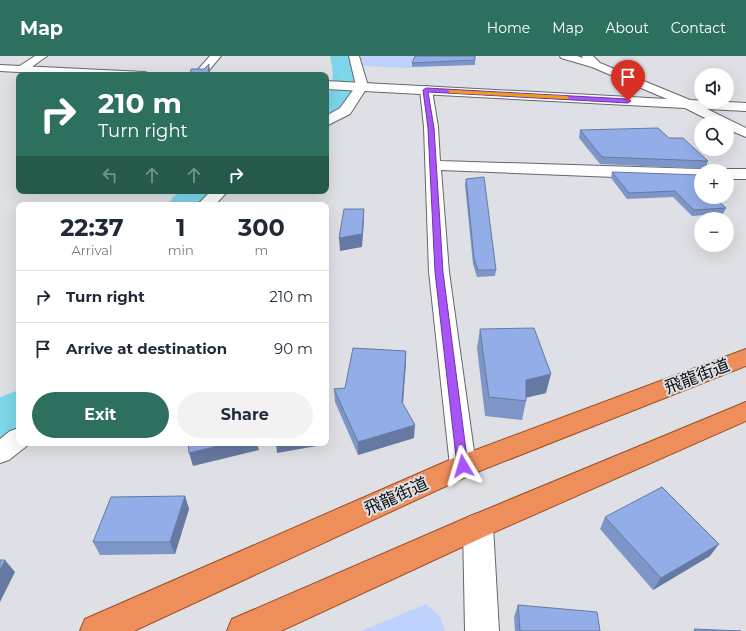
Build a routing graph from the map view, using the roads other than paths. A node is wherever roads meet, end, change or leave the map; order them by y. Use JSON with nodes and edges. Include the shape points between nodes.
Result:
{"nodes":[{"id":1,"x":42,"y":56,"type":"edge"},
{"id":2,"x":216,"y":56,"type":"edge"},
{"id":3,"x":354,"y":56,"type":"edge"},
{"id":4,"x":565,"y":56,"type":"edge"},
{"id":5,"x":587,"y":56,"type":"edge"},
{"id":6,"x":596,"y":65,"type":"junction"},
{"id":7,"x":0,"y":68,"type":"edge"},
{"id":8,"x":22,"y":69,"type":"junction"},
{"id":9,"x":17,"y":72,"type":"edge"},
{"id":10,"x":83,"y":72,"type":"edge"},
{"id":11,"x":202,"y":72,"type":"edge"},
{"id":12,"x":16,"y":73,"type":"edge"},
{"id":13,"x":6,"y":79,"type":"dead end"},
{"id":14,"x":330,"y":85,"type":"edge"},
{"id":15,"x":359,"y":86,"type":"junction"},
{"id":16,"x":426,"y":90,"type":"junction"},
{"id":17,"x":690,"y":104,"type":"junction"},
{"id":18,"x":746,"y":108,"type":"edge"},
{"id":19,"x":329,"y":120,"type":"edge"},
{"id":20,"x":746,"y":133,"type":"edge"},
{"id":21,"x":433,"y":165,"type":"junction"},
{"id":22,"x":694,"y":174,"type":"edge"},
{"id":23,"x":734,"y":174,"type":"edge"},
{"id":24,"x":746,"y":174,"type":"edge"},
{"id":25,"x":217,"y":194,"type":"edge"},
{"id":26,"x":208,"y":202,"type":"edge"},
{"id":27,"x":746,"y":357,"type":"edge"},
{"id":28,"x":746,"y":411,"type":"edge"},
{"id":29,"x":16,"y":441,"type":"edge"},
{"id":30,"x":0,"y":454,"type":"edge"},
{"id":31,"x":463,"y":466,"type":"junction"},
{"id":32,"x":478,"y":526,"type":"junction"},
{"id":33,"x":97,"y":631,"type":"edge"},
{"id":34,"x":244,"y":631,"type":"edge"},
{"id":35,"x":482,"y":631,"type":"edge"}],
"edges":[{"from":1,"to":8,"type":"street"},
{"from":2,"to":11,"type":"street"},
{"from":3,"to":15,"type":"street"},
{"from":4,"to":6,"type":"street"},
{"from":5,"to":6,"type":"street"},
{"from":6,"to":17,"type":"street"},
{"from":7,"to":8,"type":"street"},
{"from":8,"to":9,"type":"street"},
{"from":8,"to":10,"type":"street"},
{"from":12,"to":13,"type":"street"},
{"from":14,"to":15,"type":"street"},
{"from":15,"to":16,"type":"street"},
{"from":15,"to":19,"type":"street","via":[[345,111]]},
{"from":16,"to":17,"type":"street"},
{"from":16,"to":21,"type":"street"},
{"from":17,"to":18,"type":"street"},
{"from":17,"to":20,"type":"street"},
{"from":21,"to":22,"type":"street"},
{"from":21,"to":31,"type":"street","via":[[439,272]]},
{"from":23,"to":24,"type":"street"},
{"from":25,"to":26,"type":"street"},
{"from":27,"to":31,"type":"highway","name":"飛龍街道"},
{"from":28,"to":32,"type":"highway"},
{"from":29,"to":30,"type":"street"},
{"from":31,"to":33,"type":"highway","name":"飛龍街道"},
{"from":32,"to":34,"type":"highway"},
{"from":32,"to":35,"type":"street"}]}
